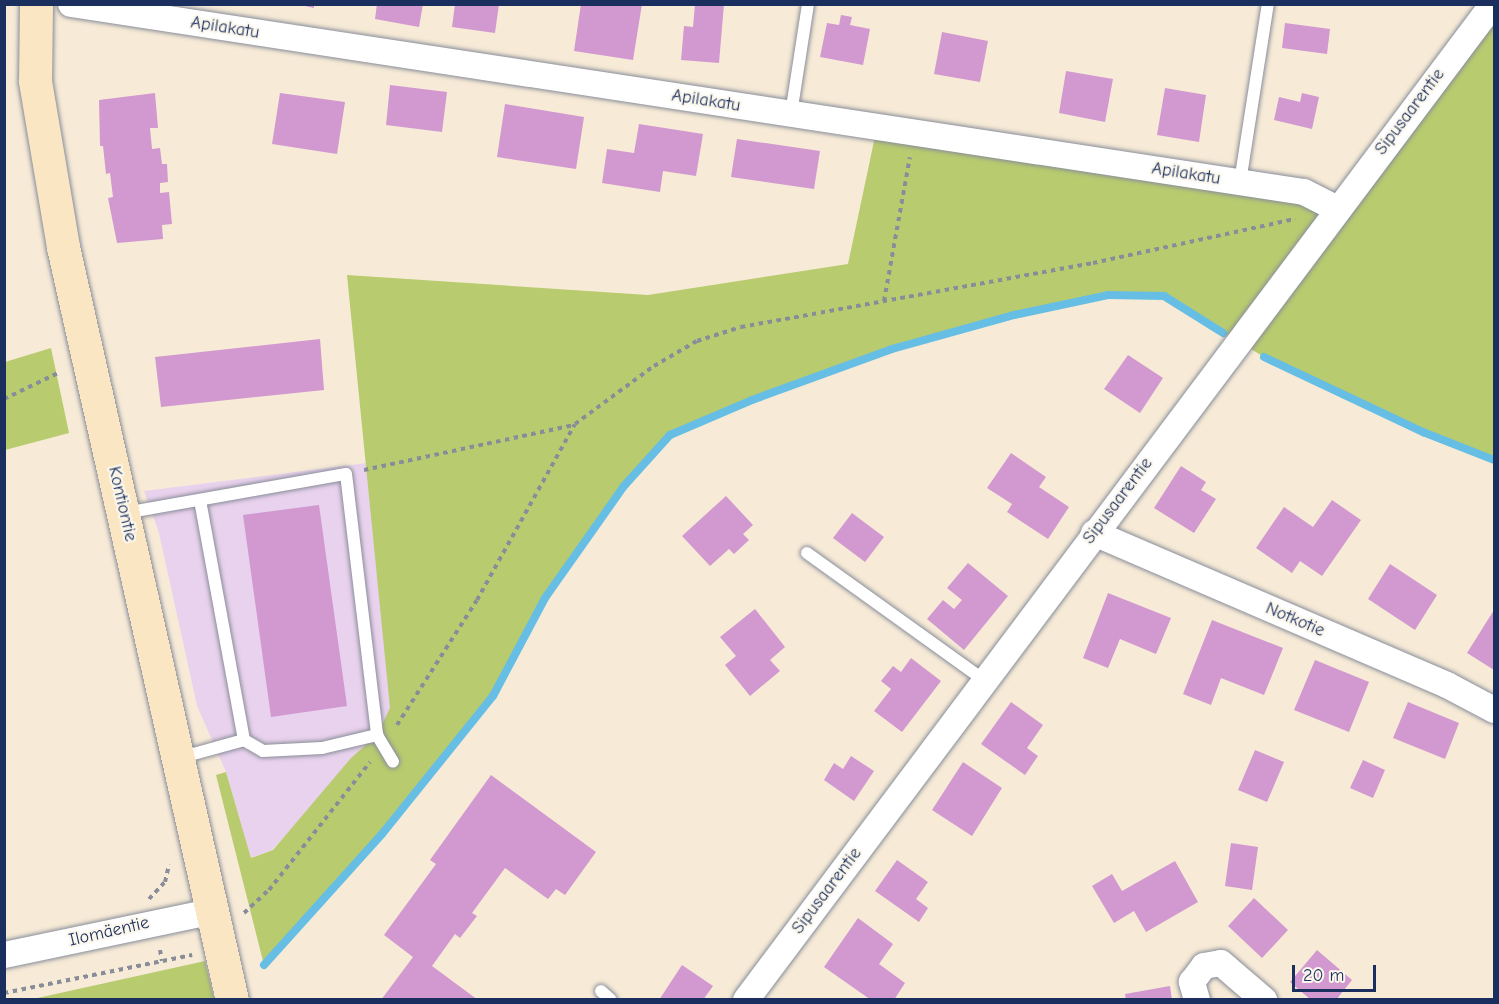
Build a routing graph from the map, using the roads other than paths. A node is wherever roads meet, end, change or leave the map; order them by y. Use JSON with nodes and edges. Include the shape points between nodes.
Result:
{"nodes":[{"id":1,"x":36,"y":4,"type":"edge"},
{"id":2,"x":71,"y":4,"type":"edge"},
{"id":3,"x":808,"y":4,"type":"edge"},
{"id":4,"x":1268,"y":4,"type":"edge"},
{"id":5,"x":1492,"y":4,"type":"edge"},
{"id":6,"x":791,"y":114,"type":"junction"},
{"id":7,"x":1240,"y":182,"type":"junction"},
{"id":8,"x":1337,"y":209,"type":"junction"},
{"id":9,"x":200,"y":501,"type":"junction"},
{"id":10,"x":124,"y":513,"type":"junction"},
{"id":11,"x":1094,"y":533,"type":"junction"},
{"id":12,"x":807,"y":553,"type":"dead end"},
{"id":13,"x":984,"y":680,"type":"junction"},
{"id":14,"x":1494,"y":710,"type":"edge"},
{"id":15,"x":244,"y":740,"type":"junction"},
{"id":16,"x":379,"y":740,"type":"junction"},
{"id":17,"x":179,"y":758,"type":"junction"},
{"id":18,"x":393,"y":762,"type":"dead end"},
{"id":19,"x":228,"y":913,"type":"junction"},
{"id":20,"x":4,"y":955,"type":"edge"},
{"id":21,"x":600,"y":991,"type":"dead end"},
{"id":22,"x":232,"y":999,"type":"edge"},
{"id":23,"x":611,"y":999,"type":"edge"},
{"id":24,"x":746,"y":999,"type":"edge"},
{"id":25,"x":1197,"y":999,"type":"edge"},
{"id":26,"x":1264,"y":999,"type":"edge"}],
"edges":[{"from":1,"to":10,"type":"street","name":"Kontiontie","via":[[36,81],[42,130],[88,361]]},
{"from":2,"to":6,"type":"street","name":"Apilakatu"},
{"from":3,"to":6,"type":"lane"},
{"from":4,"to":7,"type":"lane"},
{"from":5,"to":8,"type":"street","name":"Sipusaarentie"},
{"from":6,"to":7,"type":"street","name":"Apilakatu"},
{"from":7,"to":8,"type":"street","name":"Apilakatu","via":[[1304,192]]},
{"from":8,"to":11,"type":"street","name":"Sipusaarentie"},
{"from":9,"to":10,"type":"lane"},
{"from":9,"to":15,"type":"lane"},
{"from":9,"to":16,"type":"lane","via":[[346,474]]},
{"from":10,"to":17,"type":"street","name":"Kontiontie"},
{"from":11,"to":13,"type":"street","name":"Sipusaarentie"},
{"from":11,"to":14,"type":"street","name":"Notkotie","via":[[1447,685]]},
{"from":12,"to":13,"type":"lane"},
{"from":13,"to":24,"type":"street","name":"Sipusaarentie"},
{"from":15,"to":16,"type":"lane","via":[[263,751]]},
{"from":15,"to":17,"type":"lane"},
{"from":16,"to":18,"type":"lane"},
{"from":17,"to":19,"type":"street","name":"Kontiontie"},
{"from":19,"to":20,"type":"street","name":"Ilomäentie"},
{"from":19,"to":22,"type":"street","name":"Kontiontie","via":[[221,949]]},
{"from":21,"to":23,"type":"lane"},
{"from":25,"to":26,"type":"street","via":[[1192,982],[1204,966],[1221,963]]}]}
